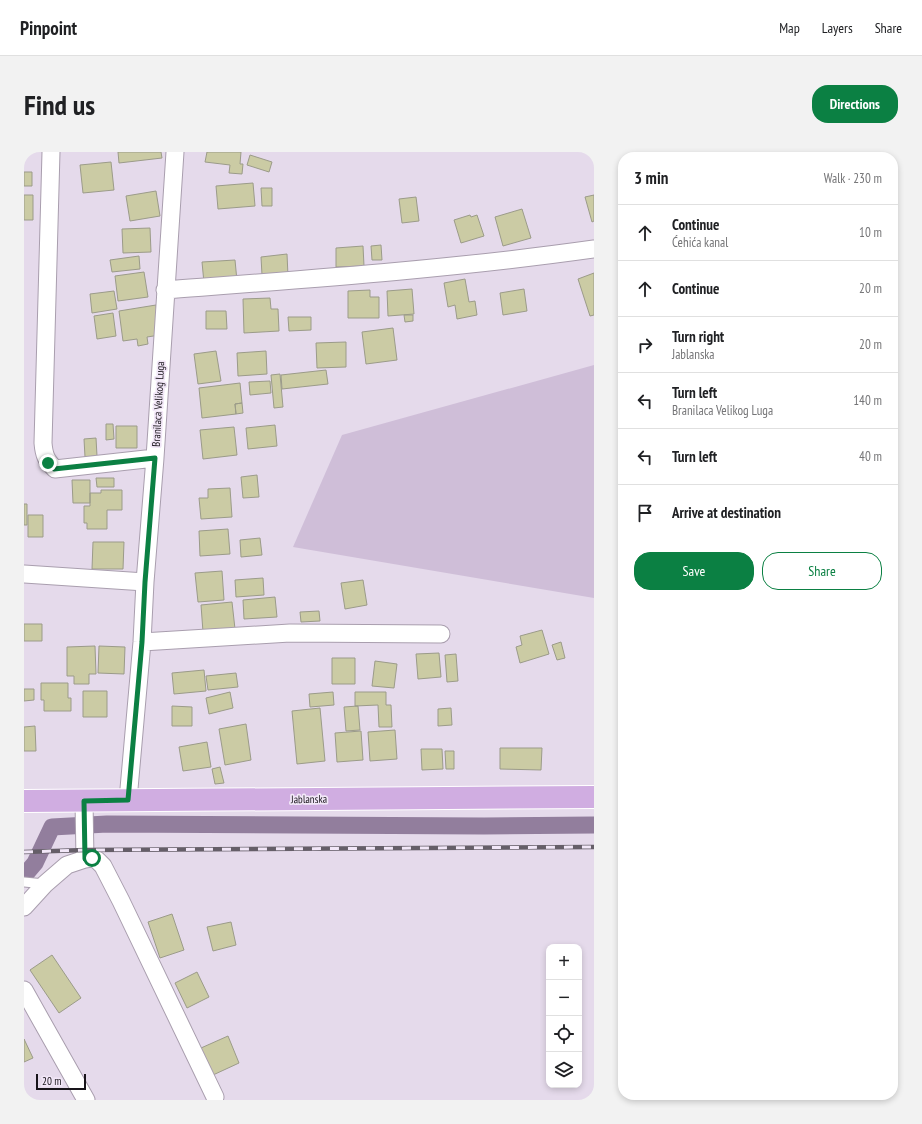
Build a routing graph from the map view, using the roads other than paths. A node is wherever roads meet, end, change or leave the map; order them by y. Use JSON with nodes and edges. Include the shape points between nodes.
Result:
{"nodes":[{"id":1,"x":51,"y":152,"type":"edge"},
{"id":2,"x":175,"y":152,"type":"edge"},
{"id":3,"x":594,"y":249,"type":"edge"},
{"id":4,"x":165,"y":290,"type":"junction"},
{"id":5,"x":155,"y":458,"type":"junction"},
{"id":6,"x":24,"y":574,"type":"edge"},
{"id":7,"x":145,"y":582,"type":"junction"},
{"id":8,"x":441,"y":634,"type":"dead end"},
{"id":9,"x":142,"y":642,"type":"junction"},
{"id":10,"x":594,"y":797,"type":"edge"},
{"id":11,"x":128,"y":800,"type":"junction"},
{"id":12,"x":24,"y":801,"type":"edge"},
{"id":13,"x":84,"y":804,"type":"junction"},
{"id":14,"x":85,"y":851,"type":"junction"},
{"id":15,"x":33,"y":883,"type":"edge"},
{"id":16,"x":24,"y":907,"type":"edge"},
{"id":17,"x":24,"y":990,"type":"edge"},
{"id":18,"x":215,"y":1097,"type":"dead end"},
{"id":19,"x":86,"y":1100,"type":"edge"}],
"edges":[{"from":1,"to":5,"type":"street","via":[[44,453],[54,469]]},
{"from":2,"to":4,"type":"street","name":"Branilaca Velikog Luga"},
{"from":3,"to":4,"type":"street","via":[[376,274]]},
{"from":4,"to":5,"type":"street","name":"Branilaca Velikog Luga"},
{"from":5,"to":7,"type":"street","name":"Branilaca Velikog Luga"},
{"from":6,"to":7,"type":"street"},
{"from":7,"to":9,"type":"street","name":"Branilaca Velikog Luga"},
{"from":8,"to":9,"type":"street","via":[[290,633]]},
{"from":9,"to":11,"type":"street","name":"Branilaca Velikog Luga"},
{"from":10,"to":11,"type":"main road","name":"Jablanska"},
{"from":11,"to":13,"type":"main road","name":"Jablanska"},
{"from":12,"to":13,"type":"main road","name":"Jablanska"},
{"from":13,"to":14,"type":"street"},
{"from":14,"to":15,"type":"street","via":[[67,865]]},
{"from":14,"to":18,"type":"street","via":[[103,866]]},
{"from":15,"to":16,"type":"street"},
{"from":17,"to":19,"type":"street"}]}
